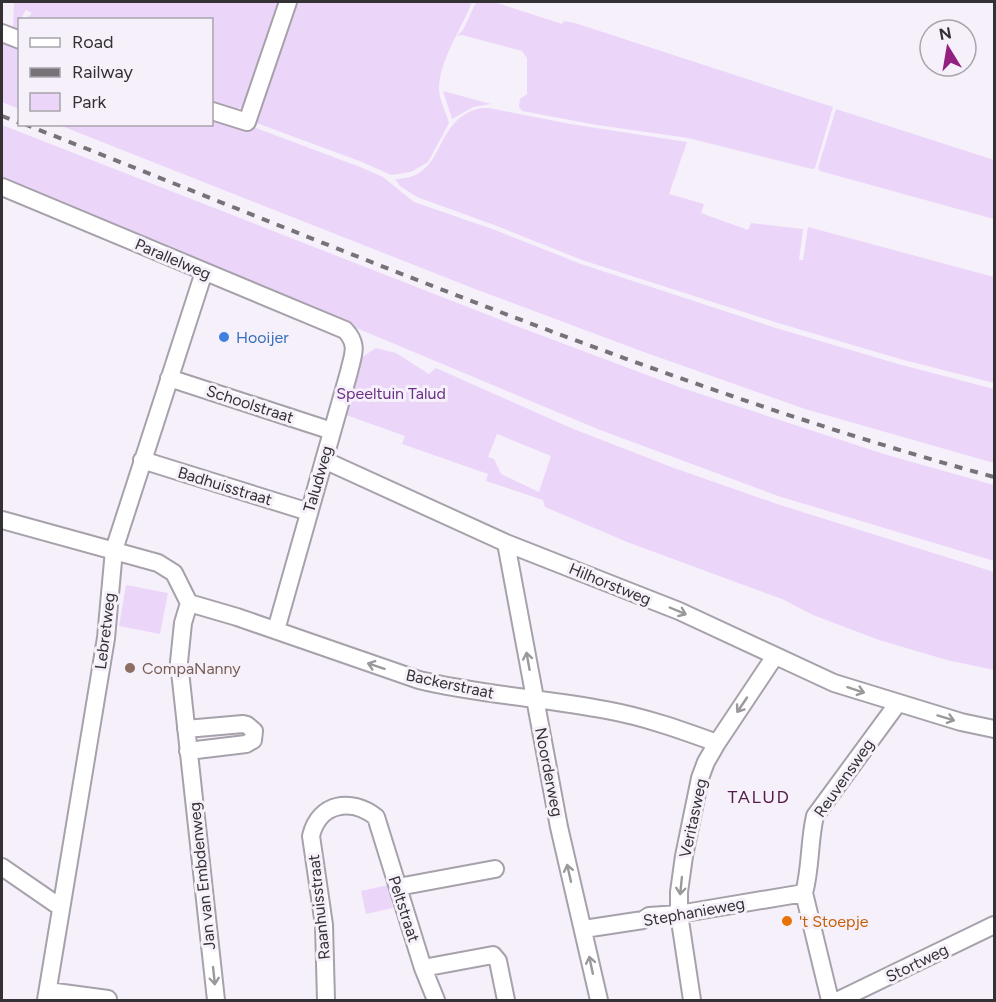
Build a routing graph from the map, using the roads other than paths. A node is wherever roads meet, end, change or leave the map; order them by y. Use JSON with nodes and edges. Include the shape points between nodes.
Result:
{"nodes":[{"id":1,"x":288,"y":2,"type":"edge"},
{"id":2,"x":2,"y":33,"type":"edge"},
{"id":3,"x":18,"y":39,"type":"edge"},
{"id":4,"x":213,"y":111,"type":"edge"},
{"id":5,"x":2,"y":187,"type":"edge"},
{"id":6,"x":204,"y":272,"type":"junction"},
{"id":7,"x":345,"y":330,"type":"joint"},
{"id":8,"x":169,"y":378,"type":"junction"},
{"id":9,"x":332,"y":431,"type":"junction"},
{"id":10,"x":142,"y":460,"type":"junction"},
{"id":11,"x":324,"y":460,"type":"junction"},
{"id":12,"x":309,"y":512,"type":"junction"},
{"id":13,"x":2,"y":520,"type":"edge"},
{"id":14,"x":506,"y":543,"type":"junction"},
{"id":15,"x":114,"y":550,"type":"junction"},
{"id":16,"x":189,"y":603,"type":"junction"},
{"id":17,"x":276,"y":630,"type":"junction"},
{"id":18,"x":775,"y":656,"type":"junction"},
{"id":19,"x":535,"y":700,"type":"junction"},
{"id":20,"x":898,"y":703,"type":"junction"},
{"id":21,"x":186,"y":729,"type":"junction"},
{"id":22,"x":994,"y":729,"type":"edge"},
{"id":23,"x":717,"y":743,"type":"junction"},
{"id":24,"x":188,"y":751,"type":"junction"},
{"id":25,"x":319,"y":816,"type":"joint"},
{"id":26,"x":2,"y":867,"type":"edge"},
{"id":27,"x":495,"y":869,"type":"dead end"},
{"id":28,"x":398,"y":887,"type":"junction"},
{"id":29,"x":804,"y":893,"type":"junction"},
{"id":30,"x":60,"y":907,"type":"junction"},
{"id":31,"x":679,"y":914,"type":"junction"},
{"id":32,"x":994,"y":925,"type":"edge"},
{"id":33,"x":584,"y":929,"type":"junction"},
{"id":34,"x":423,"y":968,"type":"junction"},
{"id":35,"x":47,"y":996,"type":"edge"},
{"id":36,"x":108,"y":999,"type":"edge"},
{"id":37,"x":216,"y":1000,"type":"edge"},
{"id":38,"x":326,"y":1000,"type":"edge"},
{"id":39,"x":436,"y":1000,"type":"edge"},
{"id":40,"x":506,"y":1000,"type":"edge"},
{"id":41,"x":599,"y":1000,"type":"edge"},
{"id":42,"x":692,"y":1000,"type":"edge"},
{"id":43,"x":830,"y":1000,"type":"edge"},
{"id":44,"x":839,"y":1000,"type":"edge"}],
"edges":[{"from":1,"to":4,"type":"street","via":[[247,122]]},
{"from":2,"to":3,"type":"street"},
{"from":5,"to":6,"type":"street","name":"Parallelweg"},
{"from":6,"to":7,"type":"street","name":"Parallelweg"},
{"from":6,"to":8,"type":"street","name":"Lebretweg"},
{"from":7,"to":9,"type":"street","name":"Taludweg","via":[[354,348]]},
{"from":8,"to":9,"type":"street","name":"Schoolstraat"},
{"from":8,"to":10,"type":"street","name":"Lebretweg"},
{"from":9,"to":11,"type":"street","name":"Taludweg"},
{"from":10,"to":12,"type":"street","name":"Badhuisstraat"},
{"from":10,"to":15,"type":"street","name":"Lebretweg"},
{"from":11,"to":12,"type":"street","name":"Taludweg"},
{"from":11,"to":14,"type":"street","name":"Hilhorstweg"},
{"from":12,"to":17,"type":"street","name":"Taludweg"},
{"from":13,"to":15,"type":"street"},
{"from":14,"to":18,"type":"street","name":"Hilhorstweg","one_way":true,"via":[[679,611]]},
{"from":19,"to":14,"type":"street","name":"Noorderweg","one_way":true},
{"from":15,"to":16,"type":"street","via":[[158,562],[174,573]]},
{"from":15,"to":30,"type":"street","name":"Lebretweg","via":[[105,638]]},
{"from":16,"to":17,"type":"street","name":"Backerstraat"},
{"from":16,"to":21,"type":"street","name":"Jan van Embdenweg","via":[[178,662]]},
{"from":19,"to":17,"type":"street","name":"Backerstraat","one_way":true,"via":[[419,680]]},
{"from":18,"to":20,"type":"street","name":"Hilhorstweg","one_way":true,"via":[[834,683]]},
{"from":18,"to":23,"type":"street","name":"Veritasweg","one_way":true},
{"from":19,"to":23,"type":"street","name":"Backerstraat","via":[[664,723]]},
{"from":33,"to":19,"type":"street","name":"Noorderweg","one_way":true,"via":[[559,827]]},
{"from":20,"to":22,"type":"street","name":"Hilhorstweg","one_way":true},
{"from":20,"to":29,"type":"street","name":"Reuvensweg","via":[[815,816]]},
{"from":21,"to":24,"type":"street","name":"Jan van Embdenweg"},
{"from":21,"to":24,"type":"street","via":[[243,724],[254,731],[253,740],[246,744]]},
{"from":23,"to":31,"type":"street","name":"Veritasweg","one_way":true,"via":[[700,778],[684,856]]},
{"from":24,"to":37,"type":"street","name":"Jan van Embdenweg","one_way":true},
{"from":25,"to":28,"type":"street","name":"Peltstraat","via":[[345,806],[366,809],[376,817]]},
{"from":25,"to":38,"type":"street","name":"Raanhuisstraat","via":[[311,836],[324,925]]},
{"from":26,"to":30,"type":"street"},
{"from":27,"to":28,"type":"street"},
{"from":28,"to":34,"type":"street","name":"Peltstraat"},
{"from":29,"to":31,"type":"street","name":"Stephanieweg"},
{"from":29,"to":43,"type":"street","name":"Reuvensweg"},
{"from":30,"to":35,"type":"street","name":"Lebretweg"},
{"from":31,"to":33,"type":"street","name":"Stephanieweg"},
{"from":31,"to":42,"type":"street","name":"Veritasweg"},
{"from":32,"to":44,"type":"street","name":"Stortweg"},
{"from":41,"to":33,"type":"street","name":"Noorderweg","one_way":true},
{"from":34,"to":39,"type":"street","name":"Peltstraat"},
{"from":34,"to":40,"type":"street","via":[[493,956],[498,961]]},
{"from":35,"to":36,"type":"street"}]}
